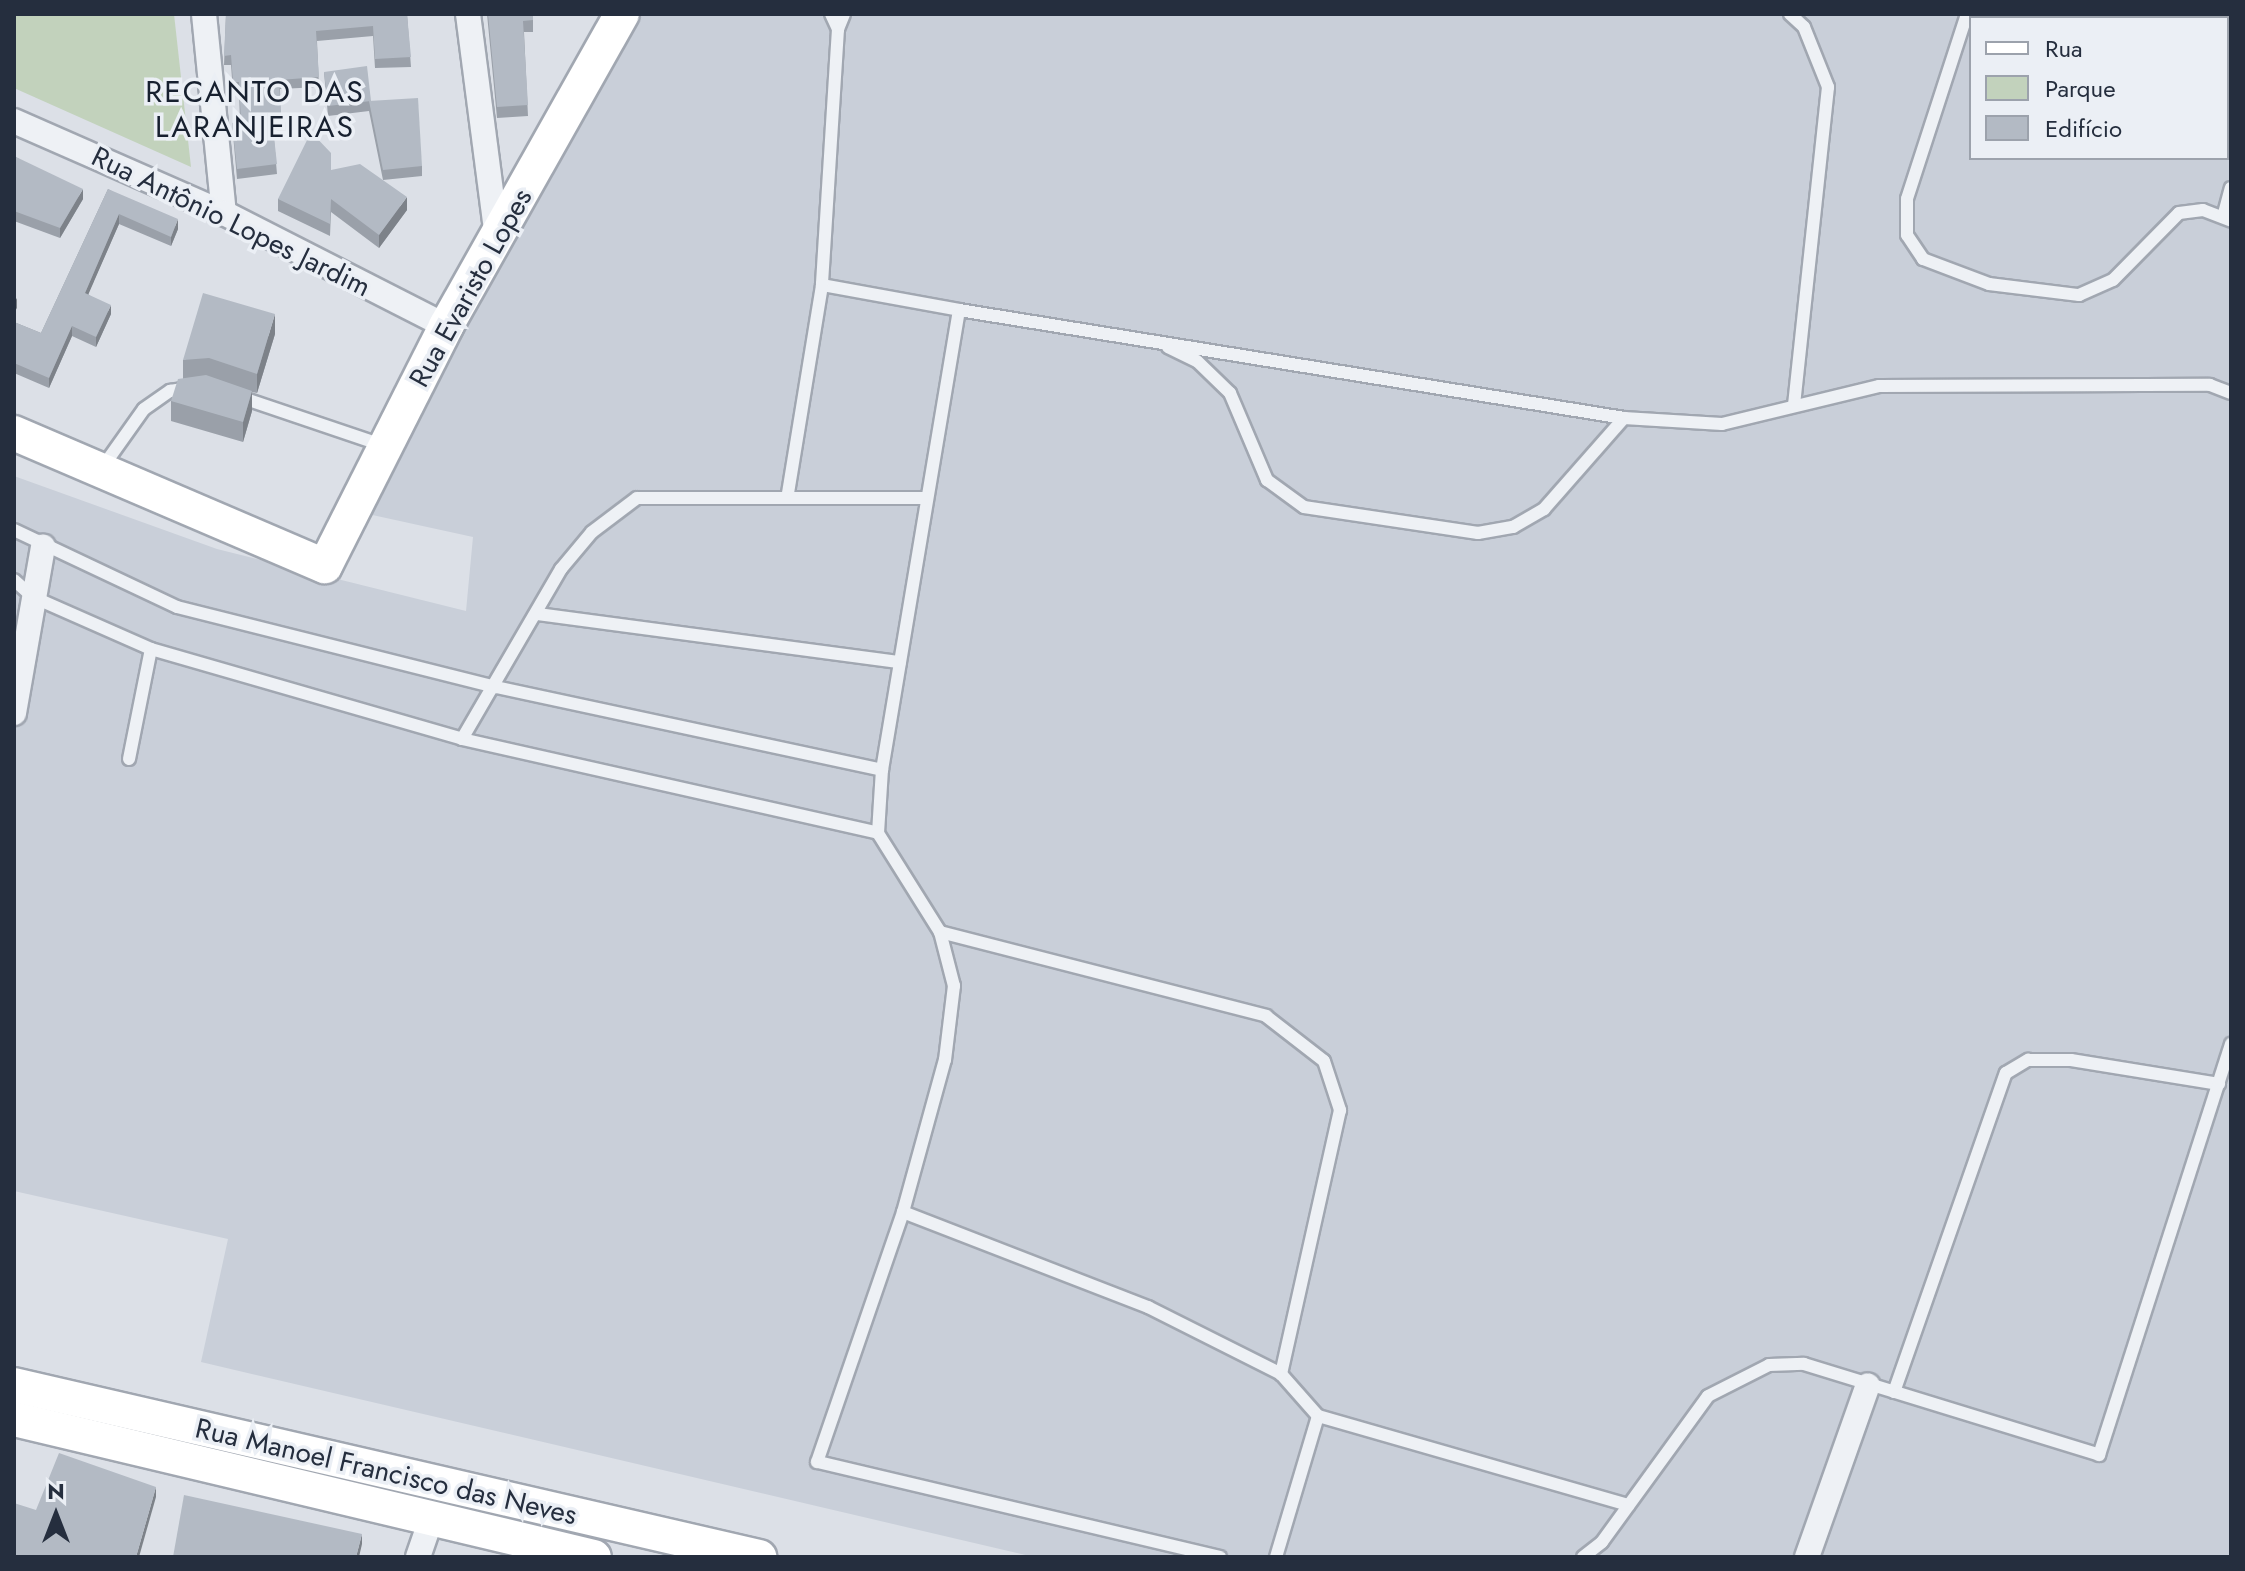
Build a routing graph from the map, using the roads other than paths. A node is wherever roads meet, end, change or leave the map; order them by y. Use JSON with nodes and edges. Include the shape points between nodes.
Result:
{"nodes":[{"id":1,"x":204,"y":14,"type":"edge"},
{"id":2,"x":468,"y":14,"type":"edge"},
{"id":3,"x":622,"y":14,"type":"edge"},
{"id":4,"x":831,"y":14,"type":"edge"},
{"id":5,"x":844,"y":14,"type":"edge"},
{"id":6,"x":1790,"y":14,"type":"edge"},
{"id":7,"x":1967,"y":14,"type":"edge"},
{"id":8,"x":838,"y":29,"type":"junction"},
{"id":9,"x":14,"y":121,"type":"edge"},
{"id":10,"x":2231,"y":188,"type":"edge"},
{"id":11,"x":224,"y":213,"type":"junction"},
{"id":12,"x":2227,"y":219,"type":"edge"},
{"id":13,"x":497,"y":239,"type":"junction"},
{"id":14,"x":822,"y":285,"type":"junction"},
{"id":15,"x":959,"y":310,"type":"junction"},
{"id":16,"x":446,"y":326,"type":"junction"},
{"id":17,"x":1156,"y":341,"type":"junction"},
{"id":18,"x":207,"y":386,"type":"edge"},
{"id":19,"x":222,"y":391,"type":"edge"},
{"id":20,"x":2231,"y":393,"type":"edge"},
{"id":21,"x":1794,"y":404,"type":"junction"},
{"id":22,"x":1624,"y":418,"type":"junction"},
{"id":23,"x":14,"y":433,"type":"edge"},
{"id":24,"x":385,"y":446,"type":"junction"},
{"id":25,"x":100,"y":470,"type":"junction"},
{"id":26,"x":788,"y":493,"type":"junction"},
{"id":27,"x":927,"y":498,"type":"junction"},
{"id":28,"x":14,"y":530,"type":"edge"},
{"id":29,"x":43,"y":547,"type":"junction"},
{"id":30,"x":14,"y":580,"type":"edge"},
{"id":31,"x":33,"y":597,"type":"junction"},
{"id":32,"x":538,"y":614,"type":"junction"},
{"id":33,"x":20,"y":636,"type":"edge"},
{"id":34,"x":151,"y":649,"type":"junction"},
{"id":35,"x":900,"y":662,"type":"junction"},
{"id":36,"x":496,"y":687,"type":"junction"},
{"id":37,"x":14,"y":713,"type":"edge"},
{"id":38,"x":462,"y":739,"type":"junction"},
{"id":39,"x":129,"y":759,"type":"dead end"},
{"id":40,"x":882,"y":770,"type":"junction"},
{"id":41,"x":878,"y":833,"type":"junction"},
{"id":42,"x":940,"y":932,"type":"junction"},
{"id":43,"x":2231,"y":1044,"type":"edge"},
{"id":44,"x":2219,"y":1084,"type":"junction"},
{"id":45,"x":903,"y":1212,"type":"junction"},
{"id":46,"x":1281,"y":1374,"type":"junction"},
{"id":47,"x":14,"y":1385,"type":"edge"},
{"id":48,"x":1868,"y":1385,"type":"junction"},
{"id":49,"x":1894,"y":1392,"type":"junction"},
{"id":50,"x":1318,"y":1416,"type":"junction"},
{"id":51,"x":14,"y":1419,"type":"edge"},
{"id":52,"x":1629,"y":1505,"type":"junction"},
{"id":53,"x":431,"y":1520,"type":"junction"},
{"id":54,"x":418,"y":1557,"type":"edge"},
{"id":55,"x":594,"y":1557,"type":"edge"},
{"id":56,"x":759,"y":1557,"type":"edge"},
{"id":57,"x":1220,"y":1557,"type":"edge"},
{"id":58,"x":1276,"y":1557,"type":"edge"},
{"id":59,"x":1583,"y":1557,"type":"edge"},
{"id":60,"x":1807,"y":1557,"type":"edge"}],
"edges":[{"from":1,"to":11,"type":"street"},
{"from":2,"to":13,"type":"street"},
{"from":3,"to":13,"type":"main road","name":"Rua Evaristo Lopes"},
{"from":4,"to":8,"type":"lane"},
{"from":5,"to":8,"type":"lane"},
{"from":6,"to":21,"type":"lane","via":[[1804,27],[1828,87]]},
{"from":7,"to":12,"type":"lane","via":[[1907,199],[1907,235],[1923,259],[1989,284],[2079,295],[2113,280],[2179,213]]},
{"from":8,"to":14,"type":"lane"},
{"from":9,"to":11,"type":"street","name":"Rua Antônio Lopes Jardim"},
{"from":10,"to":12,"type":"lane"},
{"from":11,"to":16,"type":"street","name":"Rua Antônio Lopes Jardim"},
{"from":13,"to":16,"type":"main road","name":"Rua Evaristo Lopes"},
{"from":14,"to":15,"type":"lane"},
{"from":14,"to":26,"type":"lane"},
{"from":15,"to":17,"type":"lane"},
{"from":15,"to":27,"type":"lane"},
{"from":16,"to":24,"type":"main road","name":"Rua Evaristo Lopes"},
{"from":17,"to":22,"type":"lane"},
{"from":17,"to":22,"type":"lane","via":[[1197,361],[1230,393],[1267,480],[1304,507],[1478,533],[1513,527],[1544,509]]},
{"from":18,"to":25,"type":"lane","via":[[170,391],[144,409]]},
{"from":19,"to":24,"type":"lane"},
{"from":20,"to":21,"type":"lane","via":[[2210,385],[1879,386]]},
{"from":21,"to":22,"type":"lane","via":[[1722,424]]},
{"from":23,"to":25,"type":"main road"},
{"from":24,"to":25,"type":"main road","name":"Rua Evaristo Lopes","via":[[325,566]]},
{"from":26,"to":27,"type":"lane"},
{"from":26,"to":32,"type":"lane","via":[[637,498],[592,532]]},
{"from":27,"to":35,"type":"lane"},
{"from":28,"to":29,"type":"lane"},
{"from":29,"to":31,"type":"street"},
{"from":29,"to":36,"type":"lane","via":[[177,607]]},
{"from":30,"to":31,"type":"lane"},
{"from":31,"to":33,"type":"street"},
{"from":31,"to":34,"type":"lane"},
{"from":32,"to":35,"type":"lane"},
{"from":32,"to":36,"type":"lane"},
{"from":33,"to":37,"type":"street"},
{"from":34,"to":38,"type":"lane"},
{"from":34,"to":39,"type":"lane"},
{"from":35,"to":40,"type":"lane"},
{"from":36,"to":38,"type":"lane"},
{"from":36,"to":40,"type":"lane"},
{"from":38,"to":41,"type":"lane"},
{"from":40,"to":41,"type":"lane"},
{"from":41,"to":42,"type":"lane"},
{"from":42,"to":45,"type":"lane","via":[[954,986],[945,1060]]},
{"from":42,"to":46,"type":"lane","via":[[1266,1016],[1324,1061],[1340,1110]]},
{"from":43,"to":44,"type":"lane"},
{"from":44,"to":49,"type":"lane","via":[[2071,1060],[2028,1060],[2006,1073]]},
{"from":44,"to":49,"type":"lane","via":[[2099,1455]]},
{"from":45,"to":46,"type":"lane","via":[[1148,1307]]},
{"from":45,"to":57,"type":"lane","via":[[817,1462]]},
{"from":46,"to":50,"type":"lane"},
{"from":47,"to":56,"type":"main road","name":"Rua Manoel Francisco das Neves"},
{"from":48,"to":49,"type":"lane"},
{"from":48,"to":52,"type":"lane","via":[[1804,1364],[1736,1376],[1708,1396]]},
{"from":48,"to":60,"type":"street"},
{"from":50,"to":52,"type":"lane"},
{"from":50,"to":58,"type":"lane"},
{"from":51,"to":53,"type":"main road","name":"Rua Manoel Francisco das Neves"},
{"from":52,"to":59,"type":"lane"},
{"from":53,"to":54,"type":"street"},
{"from":53,"to":55,"type":"main road","name":"Rua Manoel Francisco das Neves"}]}
